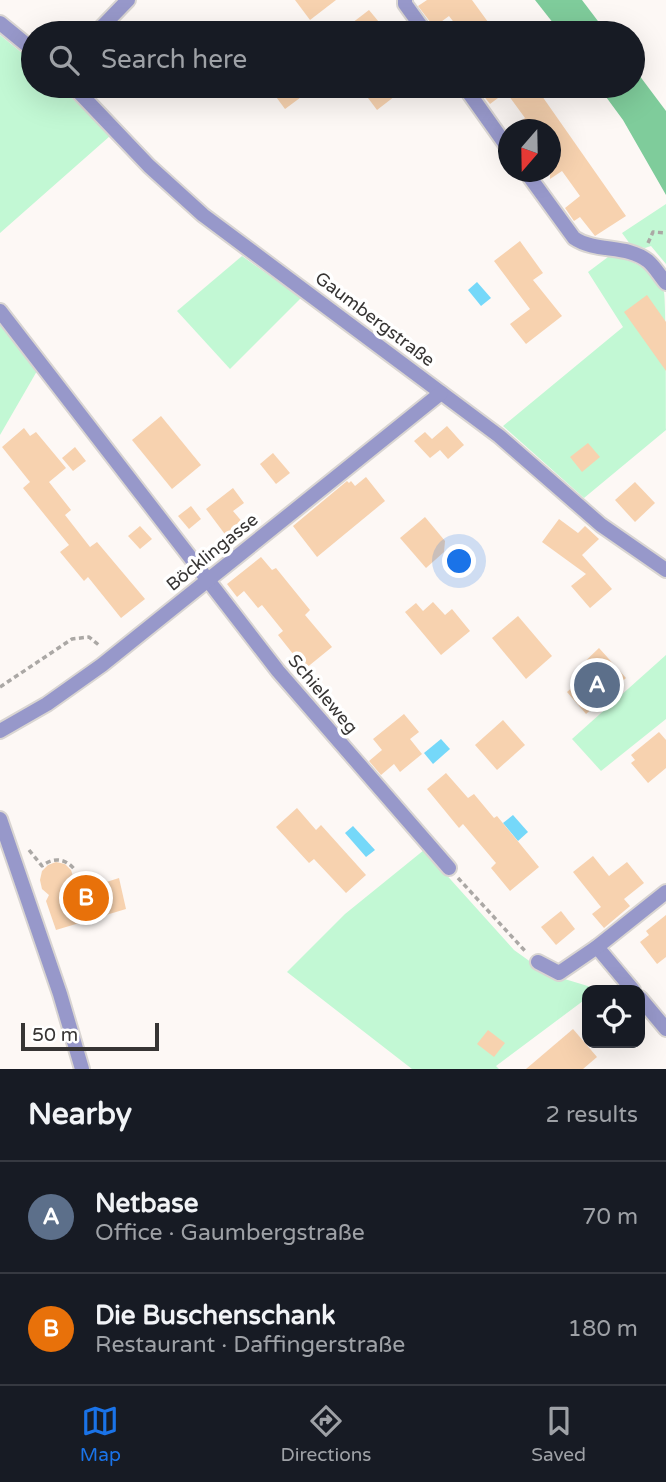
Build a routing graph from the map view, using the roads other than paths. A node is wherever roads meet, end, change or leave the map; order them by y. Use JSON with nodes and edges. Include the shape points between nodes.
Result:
{"nodes":[{"id":1,"x":128,"y":0,"type":"edge"},
{"id":2,"x":405,"y":0,"type":"edge"},
{"id":3,"x":108,"y":21,"type":"edge"},
{"id":4,"x":417,"y":21,"type":"edge"},
{"id":5,"x":0,"y":23,"type":"edge"},
{"id":6,"x":21,"y":40,"type":"edge"},
{"id":7,"x":85,"y":98,"type":"edge"},
{"id":8,"x":473,"y":98,"type":"edge"},
{"id":9,"x":498,"y":133,"type":"edge"},
{"id":10,"x":533,"y":182,"type":"edge"},
{"id":11,"x":666,"y":283,"type":"edge"},
{"id":12,"x":0,"y":311,"type":"edge"},
{"id":13,"x":441,"y":393,"type":"junction"},
{"id":14,"x":666,"y":570,"type":"edge"},
{"id":15,"x":207,"y":580,"type":"junction"},
{"id":16,"x":0,"y":731,"type":"edge"},
{"id":17,"x":0,"y":820,"type":"edge"},
{"id":18,"x":449,"y":868,"type":"road end"},
{"id":19,"x":666,"y":892,"type":"edge"},
{"id":20,"x":597,"y":947,"type":"junction"},
{"id":21,"x":538,"y":962,"type":"road end"},
{"id":22,"x":630,"y":985,"type":"edge"},
{"id":23,"x":645,"y":1004,"type":"edge"},
{"id":24,"x":666,"y":1029,"type":"edge"},
{"id":25,"x":82,"y":1069,"type":"edge"}],
"edges":[{"from":1,"to":3,"type":"street"},
{"from":2,"to":4,"type":"street"},
{"from":5,"to":6,"type":"street"},
{"from":7,"to":13,"type":"street","name":"Gaumbergstraße","via":[[203,215]]},
{"from":8,"to":9,"type":"street"},
{"from":10,"to":11,"type":"street","via":[[574,238],[640,256]]},
{"from":12,"to":15,"type":"street","name":"Schieleweg"},
{"from":13,"to":14,"type":"street","name":"Gaumbergstraße","via":[[499,436],[601,525]]},
{"from":13,"to":15,"type":"street","name":"Böcklingasse"},
{"from":15,"to":16,"type":"street","name":"Böcklingasse","via":[[109,659]]},
{"from":15,"to":18,"type":"street","name":"Schieleweg","via":[[278,671]]},
{"from":17,"to":25,"type":"street"},
{"from":19,"to":20,"type":"street"},
{"from":20,"to":21,"type":"street","via":[[559,973]]},
{"from":20,"to":22,"type":"street"},
{"from":23,"to":24,"type":"street"}]}
